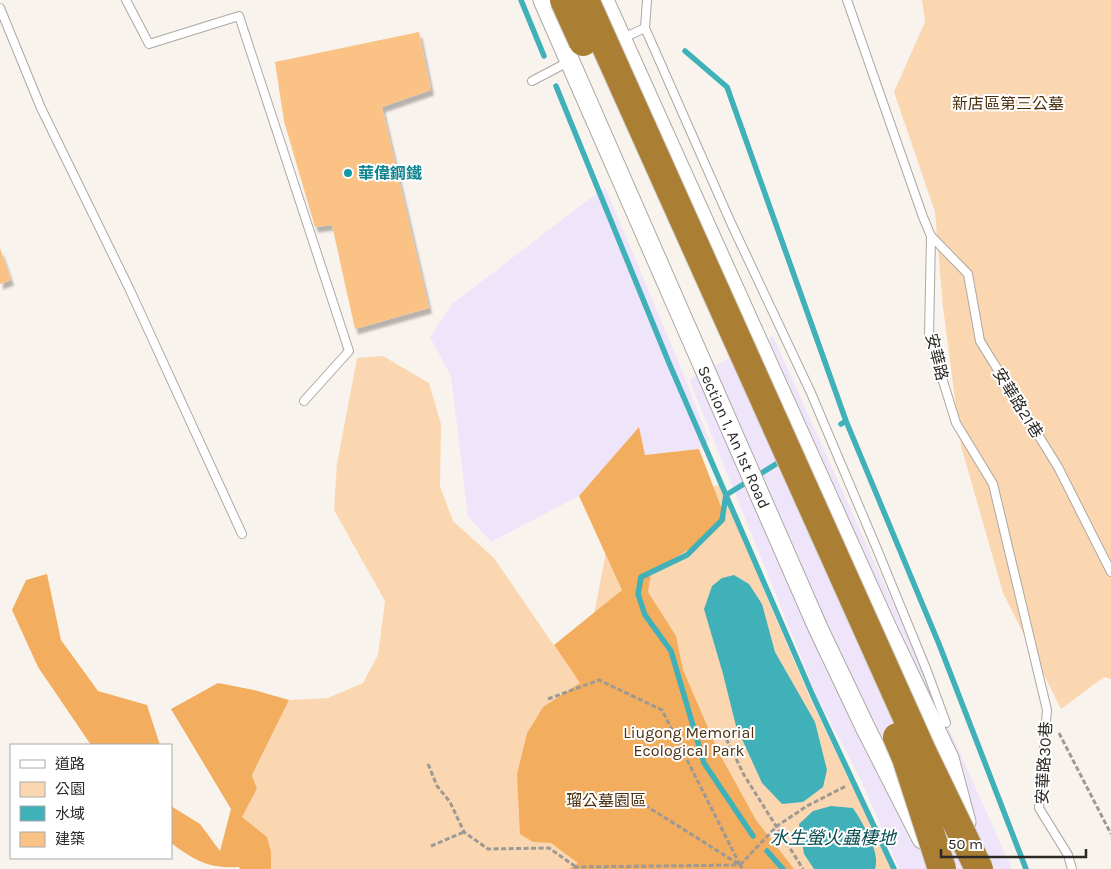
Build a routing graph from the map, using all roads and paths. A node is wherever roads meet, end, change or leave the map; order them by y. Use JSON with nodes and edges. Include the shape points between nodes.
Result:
{"nodes":[{"id":1,"x":126,"y":0,"type":"edge"},
{"id":2,"x":543,"y":0,"type":"edge"},
{"id":3,"x":564,"y":0,"type":"edge"},
{"id":4,"x":585,"y":0,"type":"edge"},
{"id":5,"x":604,"y":0,"type":"edge"},
{"id":6,"x":647,"y":0,"type":"edge"},
{"id":7,"x":847,"y":0,"type":"edge"},
{"id":8,"x":0,"y":8,"type":"edge"},
{"id":9,"x":645,"y":28,"type":"junction"},
{"id":10,"x":621,"y":39,"type":"junction"},
{"id":11,"x":570,"y":61,"type":"junction"},
{"id":12,"x":532,"y":81,"type":"dead end"},
{"id":13,"x":931,"y":236,"type":"junction"},
{"id":14,"x":304,"y":401,"type":"dead end"},
{"id":15,"x":242,"y":534,"type":"dead end"},
{"id":16,"x":1111,"y":572,"type":"edge"},
{"id":17,"x":548,"y":699,"type":"dead end"},
{"id":18,"x":1047,"y":710,"type":"junction"},
{"id":19,"x":946,"y":723,"type":"dead end"},
{"id":20,"x":723,"y":732,"type":"dead end"},
{"id":21,"x":428,"y":764,"type":"dead end"},
{"id":22,"x":846,"y":786,"type":"dead end"},
{"id":23,"x":640,"y":802,"type":"dead end"},
{"id":24,"x":777,"y":826,"type":"junction"},
{"id":25,"x":464,"y":832,"type":"junction"},
{"id":26,"x":1111,"y":834,"type":"edge"},
{"id":27,"x":431,"y":846,"type":"dead end"},
{"id":28,"x":740,"y":864,"type":"junction"},
{"id":29,"x":576,"y":868,"type":"edge"},
{"id":30,"x":743,"y":869,"type":"edge"},
{"id":31,"x":803,"y":869,"type":"edge"},
{"id":32,"x":938,"y":869,"type":"edge"},
{"id":33,"x":942,"y":869,"type":"edge"},
{"id":34,"x":979,"y":869,"type":"edge"},
{"id":35,"x":1072,"y":869,"type":"edge"}],
"edges":[{"from":1,"to":14,"type":"lane","via":[[149,44],[238,16],[349,351]]},
{"from":2,"to":11,"type":"street","name":"Section 1, An 1st Road"},
{"from":3,"to":33,"type":"highway","bridge":true,"via":[[906,758]]},
{"from":4,"to":34,"type":"highway","bridge":true,"via":[[922,751]]},
{"from":5,"to":10,"type":"street"},
{"from":6,"to":9,"type":"lane"},
{"from":7,"to":13,"type":"lane","name":"安華路"},
{"from":8,"to":15,"type":"lane","via":[[41,108],[129,288]]},
{"from":9,"to":10,"type":"lane"},
{"from":9,"to":19,"type":"lane","via":[[815,403]]},
{"from":10,"to":11,"type":"street"},
{"from":10,"to":34,"type":"street","bridge":true,"via":[[886,626],[949,758]]},
{"from":11,"to":12,"type":"lane"},
{"from":11,"to":32,"type":"street","name":"Section 1, An 1st Road","via":[[818,628]]},
{"from":13,"to":16,"type":"lane","name":"安華路21巷","via":[[968,274],[980,341],[1058,467]]},
{"from":13,"to":18,"type":"lane","name":"安華路","via":[[929,336],[956,423],[993,484]]},
{"from":17,"to":28,"type":"path","via":[[599,680],[662,710]]},
{"from":18,"to":26,"type":"path"},
{"from":18,"to":35,"type":"lane","name":"安華路30巷","via":[[1039,808],[1068,856]]},
{"from":20,"to":24,"type":"path","via":[[744,775]]},
{"from":21,"to":25,"type":"path"},
{"from":22,"to":24,"type":"path"},
{"from":23,"to":28,"type":"path"},
{"from":24,"to":28,"type":"path"},
{"from":24,"to":31,"type":"path"},
{"from":25,"to":27,"type":"path"},
{"from":25,"to":29,"type":"path","via":[[488,849],[549,848]]},
{"from":28,"to":29,"type":"path"},
{"from":28,"to":30,"type":"path"}]}
